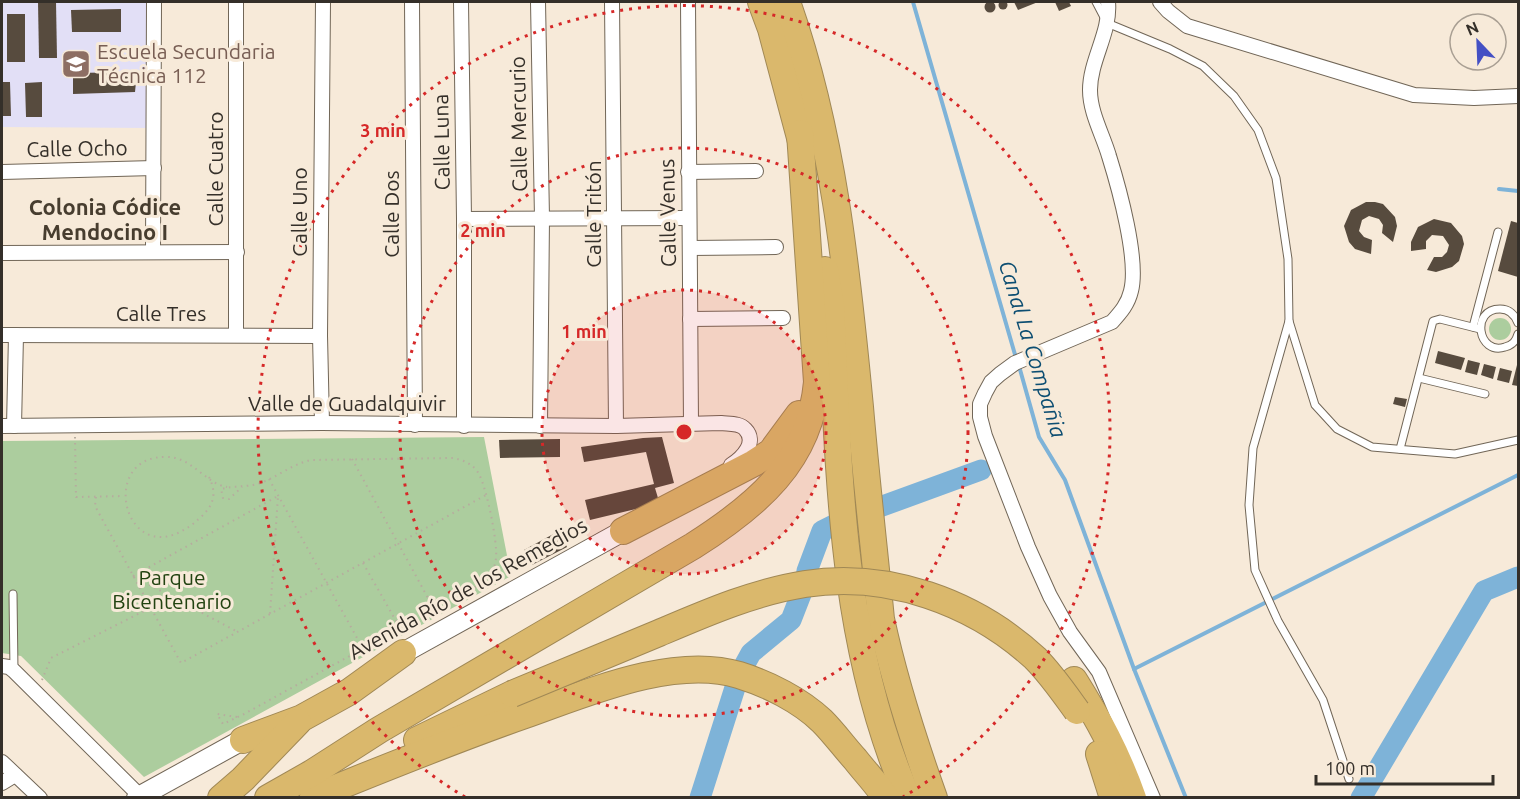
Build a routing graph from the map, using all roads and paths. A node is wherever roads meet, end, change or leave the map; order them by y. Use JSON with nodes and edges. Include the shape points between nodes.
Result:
{"nodes":[{"id":1,"x":154,"y":2,"type":"edge"},
{"id":2,"x":236,"y":2,"type":"edge"},
{"id":3,"x":323,"y":2,"type":"edge"},
{"id":4,"x":412,"y":2,"type":"edge"},
{"id":5,"x":462,"y":2,"type":"edge"},
{"id":6,"x":538,"y":2,"type":"edge"},
{"id":7,"x":612,"y":2,"type":"edge"},
{"id":8,"x":688,"y":2,"type":"edge"},
{"id":9,"x":761,"y":2,"type":"edge"},
{"id":10,"x":787,"y":2,"type":"edge"},
{"id":11,"x":1096,"y":2,"type":"edge"},
{"id":12,"x":1108,"y":2,"type":"edge"},
{"id":13,"x":1160,"y":2,"type":"edge"},
{"id":14,"x":1107,"y":23,"type":"junction"},
{"id":15,"x":1518,"y":96,"type":"edge"},
{"id":16,"x":800,"y":133,"type":"junction"},
{"id":17,"x":154,"y":168,"type":"junction"},
{"id":18,"x":756,"y":171,"type":"dead end"},
{"id":19,"x":2,"y":172,"type":"edge"},
{"id":20,"x":688,"y":172,"type":"junction"},
{"id":21,"x":542,"y":218,"type":"junction"},
{"id":22,"x":689,"y":218,"type":"junction"},
{"id":23,"x":464,"y":219,"type":"junction"},
{"id":24,"x":615,"y":219,"type":"junction"},
{"id":25,"x":1498,"y":232,"type":"dead end"},
{"id":26,"x":776,"y":247,"type":"dead end"},
{"id":27,"x":690,"y":248,"type":"junction"},
{"id":28,"x":153,"y":252,"type":"junction"},
{"id":29,"x":237,"y":252,"type":"junction"},
{"id":30,"x":2,"y":253,"type":"edge"},
{"id":31,"x":783,"y":318,"type":"dead end"},
{"id":32,"x":690,"y":319,"type":"junction"},
{"id":33,"x":1518,"y":320,"type":"edge"},
{"id":34,"x":1289,"y":321,"type":"junction"},
{"id":35,"x":1477,"y":328,"type":"junction"},
{"id":36,"x":1518,"y":334,"type":"edge"},
{"id":37,"x":2,"y":335,"type":"edge"},
{"id":38,"x":16,"y":335,"type":"junction"},
{"id":39,"x":236,"y":335,"type":"junction"},
{"id":40,"x":321,"y":336,"type":"junction"},
{"id":41,"x":816,"y":360,"type":"junction"},
{"id":42,"x":1419,"y":378,"type":"junction"},
{"id":43,"x":1485,"y":394,"type":"dead end"},
{"id":44,"x":322,"y":423,"type":"junction"},
{"id":45,"x":691,"y":424,"type":"junction"},
{"id":46,"x":75,"y":425,"type":"junction"},
{"id":47,"x":415,"y":425,"type":"junction"},
{"id":48,"x":8,"y":426,"type":"edge"},
{"id":49,"x":464,"y":426,"type":"junction"},
{"id":50,"x":540,"y":426,"type":"junction"},
{"id":51,"x":616,"y":426,"type":"junction"},
{"id":52,"x":1518,"y":440,"type":"edge"},
{"id":53,"x":1400,"y":449,"type":"junction"},
{"id":54,"x":351,"y":459,"type":"junction"},
{"id":55,"x":208,"y":477,"type":"junction"},
{"id":56,"x":269,"y":479,"type":"junction"},
{"id":57,"x":230,"y":487,"type":"junction"},
{"id":58,"x":242,"y":487,"type":"junction"},
{"id":59,"x":486,"y":495,"type":"junction"},
{"id":60,"x":124,"y":496,"type":"junction"},
{"id":61,"x":278,"y":496,"type":"junction"},
{"id":62,"x":96,"y":497,"type":"junction"},
{"id":63,"x":623,"y":531,"type":"junction"},
{"id":64,"x":398,"y":543,"type":"junction"},
{"id":65,"x":363,"y":562,"type":"junction"},
{"id":66,"x":133,"y":576,"type":"junction"},
{"id":67,"x":326,"y":583,"type":"junction"},
{"id":68,"x":13,"y":594,"type":"dead end"},
{"id":69,"x":150,"y":608,"type":"junction"},
{"id":70,"x":434,"y":609,"type":"junction"},
{"id":71,"x":270,"y":614,"type":"junction"},
{"id":72,"x":238,"y":632,"type":"junction"},
{"id":73,"x":401,"y":641,"type":"junction"},
{"id":74,"x":363,"y":648,"type":"junction"},
{"id":75,"x":8,"y":668,"type":"edge"},
{"id":76,"x":512,"y":686,"type":"junction"},
{"id":77,"x":37,"y":693,"type":"junction"},
{"id":78,"x":302,"y":718,"type":"junction"},
{"id":79,"x":240,"y":728,"type":"junction"},
{"id":80,"x":918,"y":754,"type":"junction"},
{"id":81,"x":2,"y":762,"type":"edge"},
{"id":82,"x":15,"y":775,"type":"junction"},
{"id":83,"x":1349,"y":779,"type":"dead end"},
{"id":84,"x":2,"y":783,"type":"edge"},
{"id":85,"x":312,"y":789,"type":"edge"},
{"id":86,"x":139,"y":797,"type":"edge"},
{"id":87,"x":40,"y":798,"type":"edge"},
{"id":88,"x":220,"y":798,"type":"edge"},
{"id":89,"x":268,"y":798,"type":"edge"},
{"id":90,"x":886,"y":798,"type":"edge"},
{"id":91,"x":908,"y":798,"type":"edge"},
{"id":92,"x":934,"y":798,"type":"edge"},
{"id":93,"x":944,"y":798,"type":"edge"},
{"id":94,"x":1113,"y":798,"type":"edge"},
{"id":95,"x":1133,"y":798,"type":"edge"},
{"id":96,"x":1153,"y":798,"type":"edge"}],
"edges":[{"from":1,"to":17,"type":"street"},
{"from":2,"to":29,"type":"street","name":"Calle Cuatro"},
{"from":3,"to":40,"type":"street","name":"Calle Uno"},
{"from":4,"to":47,"type":"street","name":"Calle Dos"},
{"from":5,"to":23,"type":"street","name":"Calle Luna"},
{"from":6,"to":21,"type":"street","name":"Calle Mercurio"},
{"from":7,"to":24,"type":"street","name":"Calle Tritón"},
{"from":8,"to":20,"type":"street","name":"Calle Venus"},
{"from":9,"to":16,"type":"highway"},
{"from":10,"to":80,"type":"highway","via":[[832,174],[849,292],[884,629]]},
{"from":11,"to":14,"type":"lane"},
{"from":12,"to":14,"type":"street"},
{"from":13,"to":15,"type":"street","via":[[1187,26],[1414,95]]},
{"from":14,"to":34,"type":"lane","via":[[1203,66],[1234,96],[1258,130],[1276,178],[1281,206],[1288,259]]},
{"from":14,"to":96,"type":"street","via":[[1090,90],[1125,220],[1131,290],[1124,309],[1112,321],[1015,363],[991,382],[980,404],[980,417],[1050,596],[1099,672]]},
{"from":16,"to":41,"type":"highway"},
{"from":16,"to":91,"type":"highway","via":[[831,305],[844,531],[857,625],[868,676]]},
{"from":17,"to":19,"type":"street","name":"Calle Ocho"},
{"from":17,"to":28,"type":"street"},
{"from":18,"to":20,"type":"street"},
{"from":20,"to":22,"type":"street","name":"Calle Venus"},
{"from":21,"to":23,"type":"street"},
{"from":21,"to":24,"type":"street"},
{"from":21,"to":50,"type":"street","name":"Calle Mercurio"},
{"from":22,"to":24,"type":"street"},
{"from":22,"to":27,"type":"street","name":"Calle Venus"},
{"from":23,"to":49,"type":"street","name":"Calle Luna"},
{"from":24,"to":51,"type":"street","name":"Calle Tritón"},
{"from":25,"to":35,"type":"lane"},
{"from":26,"to":27,"type":"street"},
{"from":27,"to":32,"type":"street","name":"Calle Venus"},
{"from":28,"to":29,"type":"street"},
{"from":28,"to":30,"type":"street"},
{"from":29,"to":39,"type":"street","name":"Calle Cuatro"},
{"from":31,"to":32,"type":"street"},
{"from":32,"to":45,"type":"street","name":"Calle Venus"},
{"from":33,"to":35,"type":"lane","via":[[1506,310],[1494,310]]},
{"from":34,"to":53,"type":"lane","via":[[1315,405],[1337,429],[1372,447]]},
{"from":34,"to":83,"type":"lane","via":[[1252,448],[1249,505],[1255,570],[1323,700]]},
{"from":35,"to":36,"type":"lane","via":[[1484,341],[1496,348],[1514,343]]},
{"from":35,"to":42,"type":"lane","via":[[1440,319],[1433,321]]},
{"from":37,"to":38,"type":"street","name":"Calle Tres"},
{"from":38,"to":39,"type":"street","name":"Calle Tres"},
{"from":38,"to":48,"type":"street"},
{"from":39,"to":40,"type":"street","name":"Calle Tres"},
{"from":40,"to":44,"type":"street","name":"Calle Uno"},
{"from":41,"to":63,"type":"highway","via":[[800,414],[771,452]]},
{"from":41,"to":85,"type":"highway","via":[[815,406],[804,436],[773,484],[749,507],[693,546],[380,730]]},
{"from":42,"to":43,"type":"lane"},
{"from":42,"to":53,"type":"lane"},
{"from":44,"to":46,"type":"street","name":"Valle de Guadalquivir"},
{"from":44,"to":47,"type":"street","name":"Valle de Guadalquivir"},
{"from":45,"to":51,"type":"street","name":"Valle de Guadalquivir"},
{"from":45,"to":63,"type":"street","name":"Avenida Río de los Remedios","via":[[745,428],[749,445],[735,463]]},
{"from":46,"to":48,"type":"street","name":"Valle de Guadalquivir"},
{"from":46,"to":62,"type":"path","via":[[76,497]]},
{"from":47,"to":49,"type":"street","name":"Valle de Guadalquivir"},
{"from":49,"to":50,"type":"street","name":"Valle de Guadalquivir"},
{"from":50,"to":51,"type":"street","name":"Valle de Guadalquivir"},
{"from":52,"to":53,"type":"lane","via":[[1455,453]]},
{"from":54,"to":56,"type":"path","via":[[301,462]]},
{"from":54,"to":59,"type":"path","via":[[461,459],[478,472]]},
{"from":54,"to":64,"type":"path"},
{"from":55,"to":57,"type":"path","via":[[217,485]]},
{"from":55,"to":60,"type":"path","via":[[182,460],[158,457],[137,468]]},
{"from":55,"to":60,"type":"path","via":[[214,492],[210,509],[188,530],[173,536],[157,536],[142,530],[127,512]]},
{"from":56,"to":58,"type":"path"},
{"from":56,"to":61,"type":"path"},
{"from":57,"to":58,"type":"path"},
{"from":57,"to":58,"type":"path","via":[[221,489],[223,498],[229,498]]},
{"from":59,"to":64,"type":"path"},
{"from":59,"to":70,"type":"path","via":[[495,566],[484,581]]},
{"from":60,"to":62,"type":"path"},
{"from":61,"to":66,"type":"path"},
{"from":61,"to":67,"type":"path"},
{"from":61,"to":71,"type":"path"},
{"from":62,"to":66,"type":"path","via":[[95,506]]},
{"from":63,"to":73,"type":"street","name":"Avenida Río de los Remedios"},
{"from":64,"to":65,"type":"path"},
{"from":64,"to":70,"type":"path"},
{"from":65,"to":67,"type":"path"},
{"from":65,"to":73,"type":"path"},
{"from":66,"to":69,"type":"path"},
{"from":66,"to":72,"type":"path"},
{"from":67,"to":71,"type":"path"},
{"from":67,"to":74,"type":"path"},
{"from":68,"to":75,"type":"lane"},
{"from":69,"to":72,"type":"path","via":[[181,663]]},
{"from":69,"to":77,"type":"path","via":[[51,658]]},
{"from":70,"to":73,"type":"path"},
{"from":71,"to":72,"type":"path"},
{"from":73,"to":74,"type":"path"},
{"from":73,"to":78,"type":"highway","via":[[349,692]]},
{"from":73,"to":79,"type":"street","name":"Avenida Río de los Remedios"},
{"from":74,"to":79,"type":"path"},
{"from":75,"to":77,"type":"street"},
{"from":76,"to":85,"type":"highway","via":[[436,730]]},
{"from":76,"to":94,"type":"highway","bridge":true,"via":[[757,595],[806,584],[854,581],[898,587],[950,602],[978,616],[1036,659],[1077,711],[1100,757]]},
{"from":76,"to":95,"type":"highway","via":[[706,599],[756,581],[842,567],[890,572],[937,583],[980,600],[1051,654],[1074,680],[1103,727]]},
{"from":77,"to":86,"type":"street"},
{"from":78,"to":79,"type":"highway"},
{"from":78,"to":88,"type":"highway"},
{"from":79,"to":79,"type":"path","via":[[223,724],[217,714],[225,716]]},
{"from":79,"to":86,"type":"street","name":"Avenida Río de los Remedios"},
{"from":80,"to":92,"type":"highway"},
{"from":80,"to":93,"type":"highway"},
{"from":81,"to":82,"type":"street"},
{"from":82,"to":84,"type":"street"},
{"from":82,"to":87,"type":"street"},
{"from":85,"to":89,"type":"highway"},
{"from":85,"to":90,"type":"highway","via":[[639,678],[702,669],[739,675],[779,691],[821,720]]}]}
